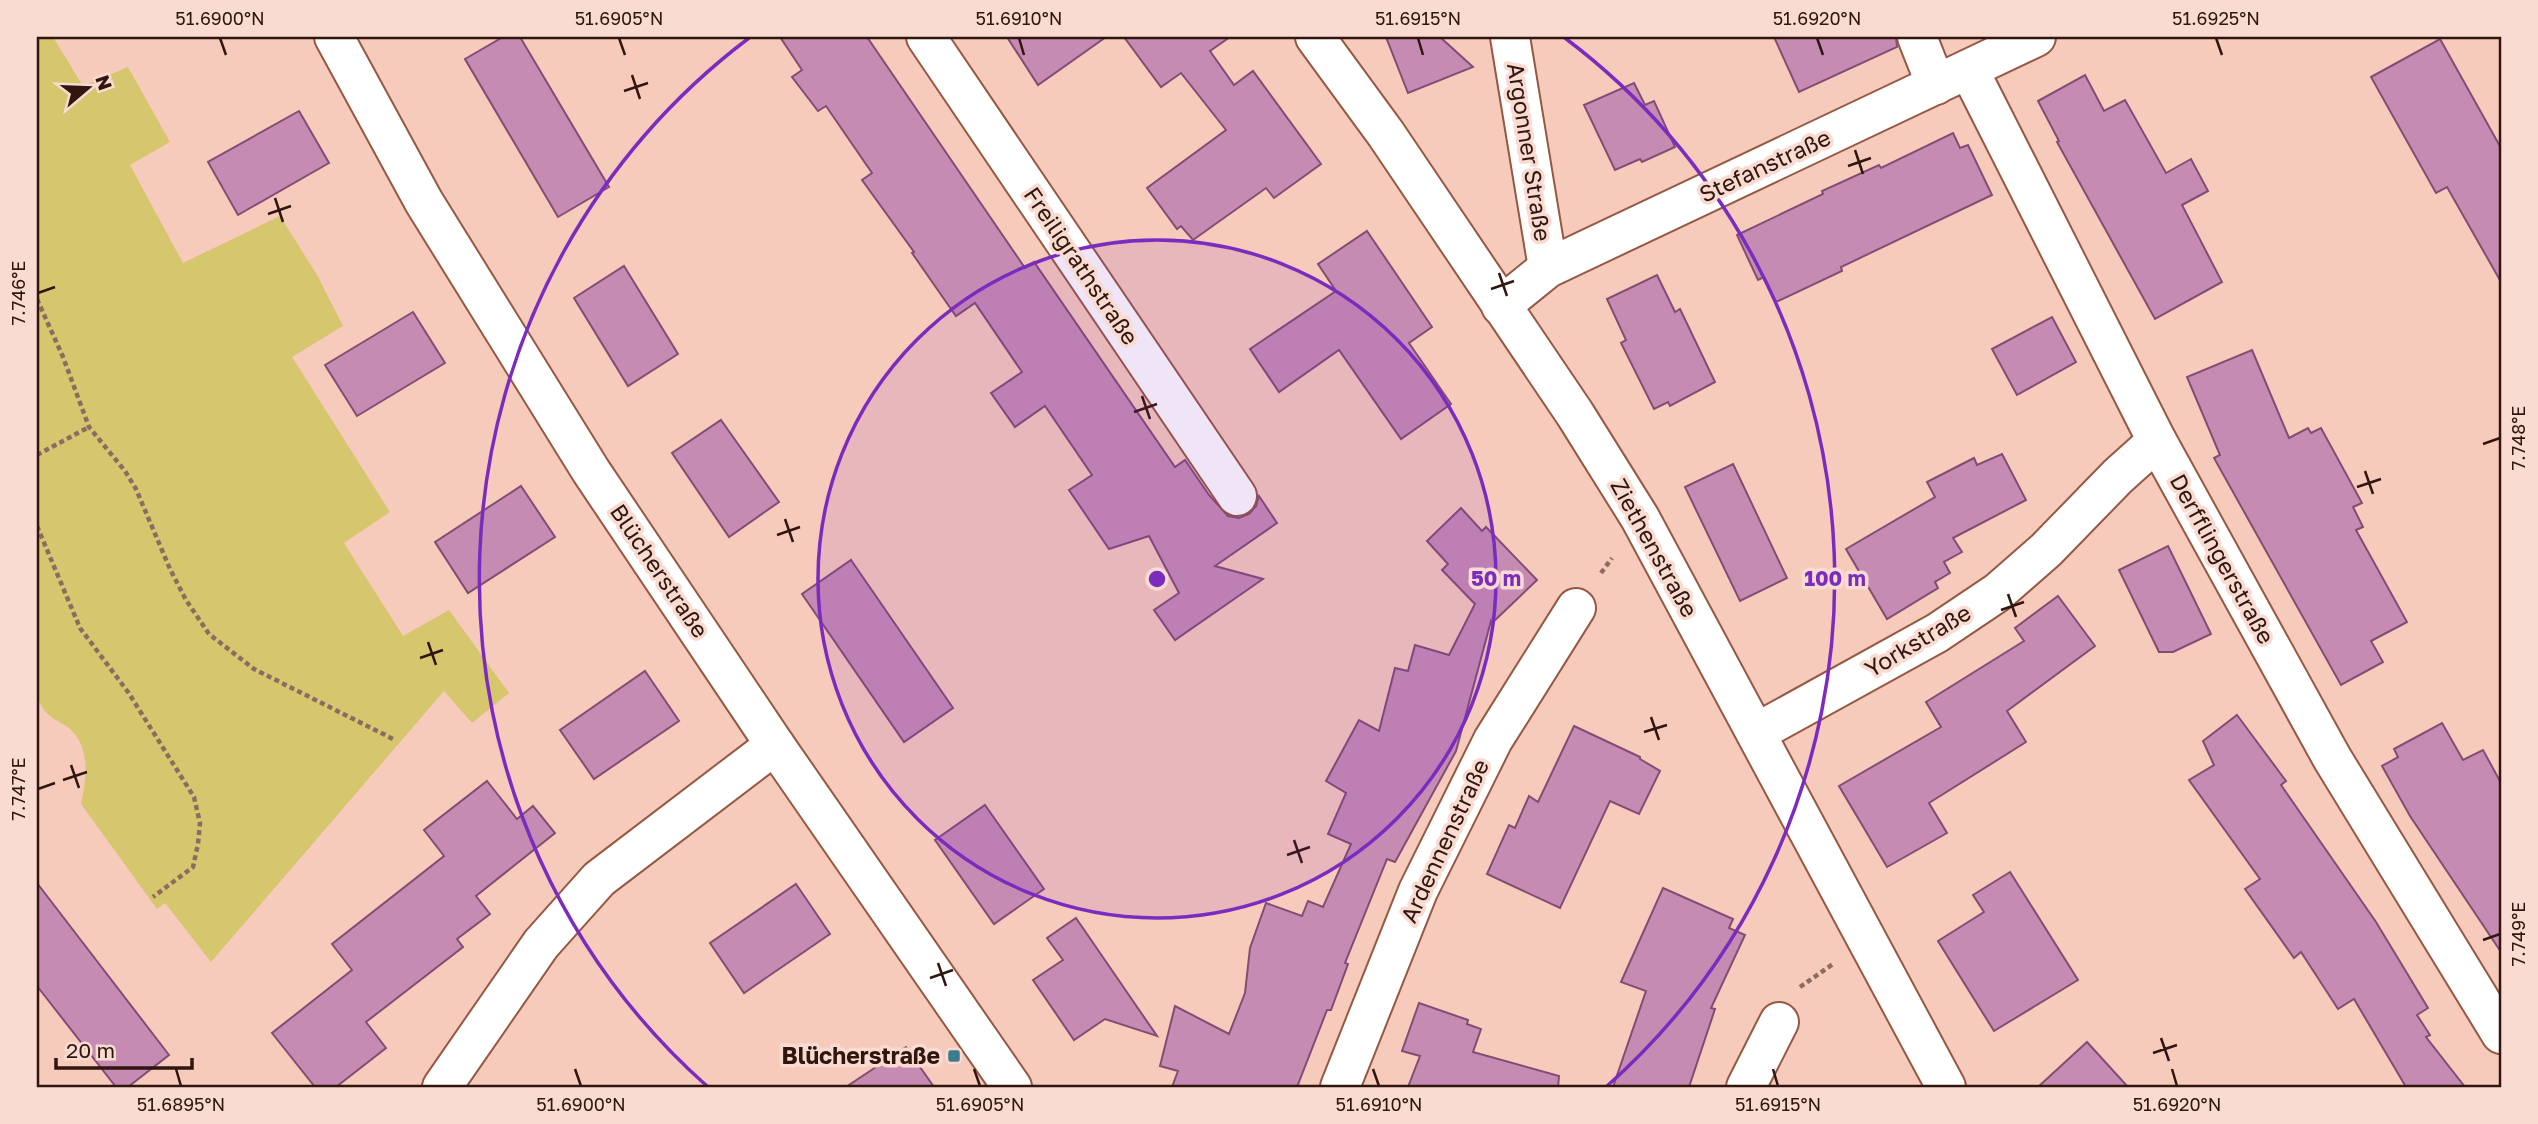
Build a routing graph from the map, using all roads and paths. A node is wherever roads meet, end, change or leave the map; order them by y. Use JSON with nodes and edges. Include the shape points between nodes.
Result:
{"nodes":[{"id":1,"x":334,"y":37,"type":"edge"},
{"id":2,"x":926,"y":37,"type":"edge"},
{"id":3,"x":1315,"y":37,"type":"edge"},
{"id":4,"x":1510,"y":37,"type":"edge"},
{"id":5,"x":1917,"y":37,"type":"edge"},
{"id":6,"x":2036,"y":37,"type":"edge"},
{"id":7,"x":1952,"y":78,"type":"junction"},
{"id":8,"x":1548,"y":268,"type":"junction"},
{"id":9,"x":37,"y":299,"type":"edge"},
{"id":10,"x":1501,"y":306,"type":"junction"},
{"id":11,"x":89,"y":427,"type":"junction"},
{"id":12,"x":2157,"y":441,"type":"junction"},
{"id":13,"x":37,"y":456,"type":"edge"},
{"id":14,"x":1237,"y":496,"type":"dead end"},
{"id":15,"x":1640,"y":518,"type":"junction"},
{"id":16,"x":37,"y":526,"type":"edge"},
{"id":17,"x":1576,"y":608,"type":"joint"},
{"id":18,"x":1756,"y":733,"type":"junction"},
{"id":19,"x":395,"y":740,"type":"dead end"},
{"id":20,"x":775,"y":745,"type":"junction"},
{"id":21,"x":153,"y":897,"type":"dead end"},
{"id":22,"x":1840,"y":959,"type":"dead end"},
{"id":23,"x":1799,"y":988,"type":"dead end"},
{"id":24,"x":1779,"y":1022,"type":"dead end"},
{"id":25,"x":2501,"y":1034,"type":"edge"},
{"id":26,"x":442,"y":1087,"type":"edge"},
{"id":27,"x":1013,"y":1087,"type":"edge"},
{"id":28,"x":1340,"y":1087,"type":"edge"},
{"id":29,"x":1746,"y":1087,"type":"edge"},
{"id":30,"x":1947,"y":1087,"type":"edge"}],
"edges":[{"from":1,"to":20,"type":"street","name":"Blücherstraße","via":[[424,202],[506,335],[591,471]]},
{"from":2,"to":14,"type":"street","name":"Freiligrathstraße"},
{"from":3,"to":10,"type":"street","name":"Ziethenstraße"},
{"from":4,"to":8,"type":"street","name":"Argonner Straße"},
{"from":5,"to":7,"type":"street","name":"Derfflingerstraße"},
{"from":6,"to":7,"type":"street","name":"Stefanstraße"},
{"from":7,"to":8,"type":"street","name":"Stefanstraße"},
{"from":7,"to":12,"type":"street","name":"Derfflingerstraße"},
{"from":8,"to":10,"type":"street","name":"Stefanstraße"},
{"from":9,"to":11,"type":"path"},
{"from":10,"to":15,"type":"street","name":"Ziethenstraße"},
{"from":11,"to":13,"type":"path"},
{"from":11,"to":19,"type":"path","via":[[136,489],[170,569],[209,634],[254,669]]},
{"from":12,"to":18,"type":"street","name":"Yorkstraße","via":[[1998,592],[1937,633]]},
{"from":12,"to":25,"type":"street","name":"Derfflingerstraße","via":[[2332,758]]},
{"from":15,"to":17,"type":"path"},
{"from":15,"to":18,"type":"street","name":"Ziethenstraße"},
{"from":16,"to":21,"type":"path","via":[[80,628],[128,692],[194,797],[200,823],[193,867]]},
{"from":17,"to":28,"type":"street","name":"Ardennenstraße","via":[[1493,740],[1418,891]]},
{"from":18,"to":30,"type":"street","name":"Ziethenstraße"},
{"from":20,"to":26,"type":"street","via":[[599,879],[541,944]]},
{"from":20,"to":27,"type":"street","name":"Blücherstraße"},
{"from":22,"to":23,"type":"path"},
{"from":24,"to":29,"type":"street"}]}
